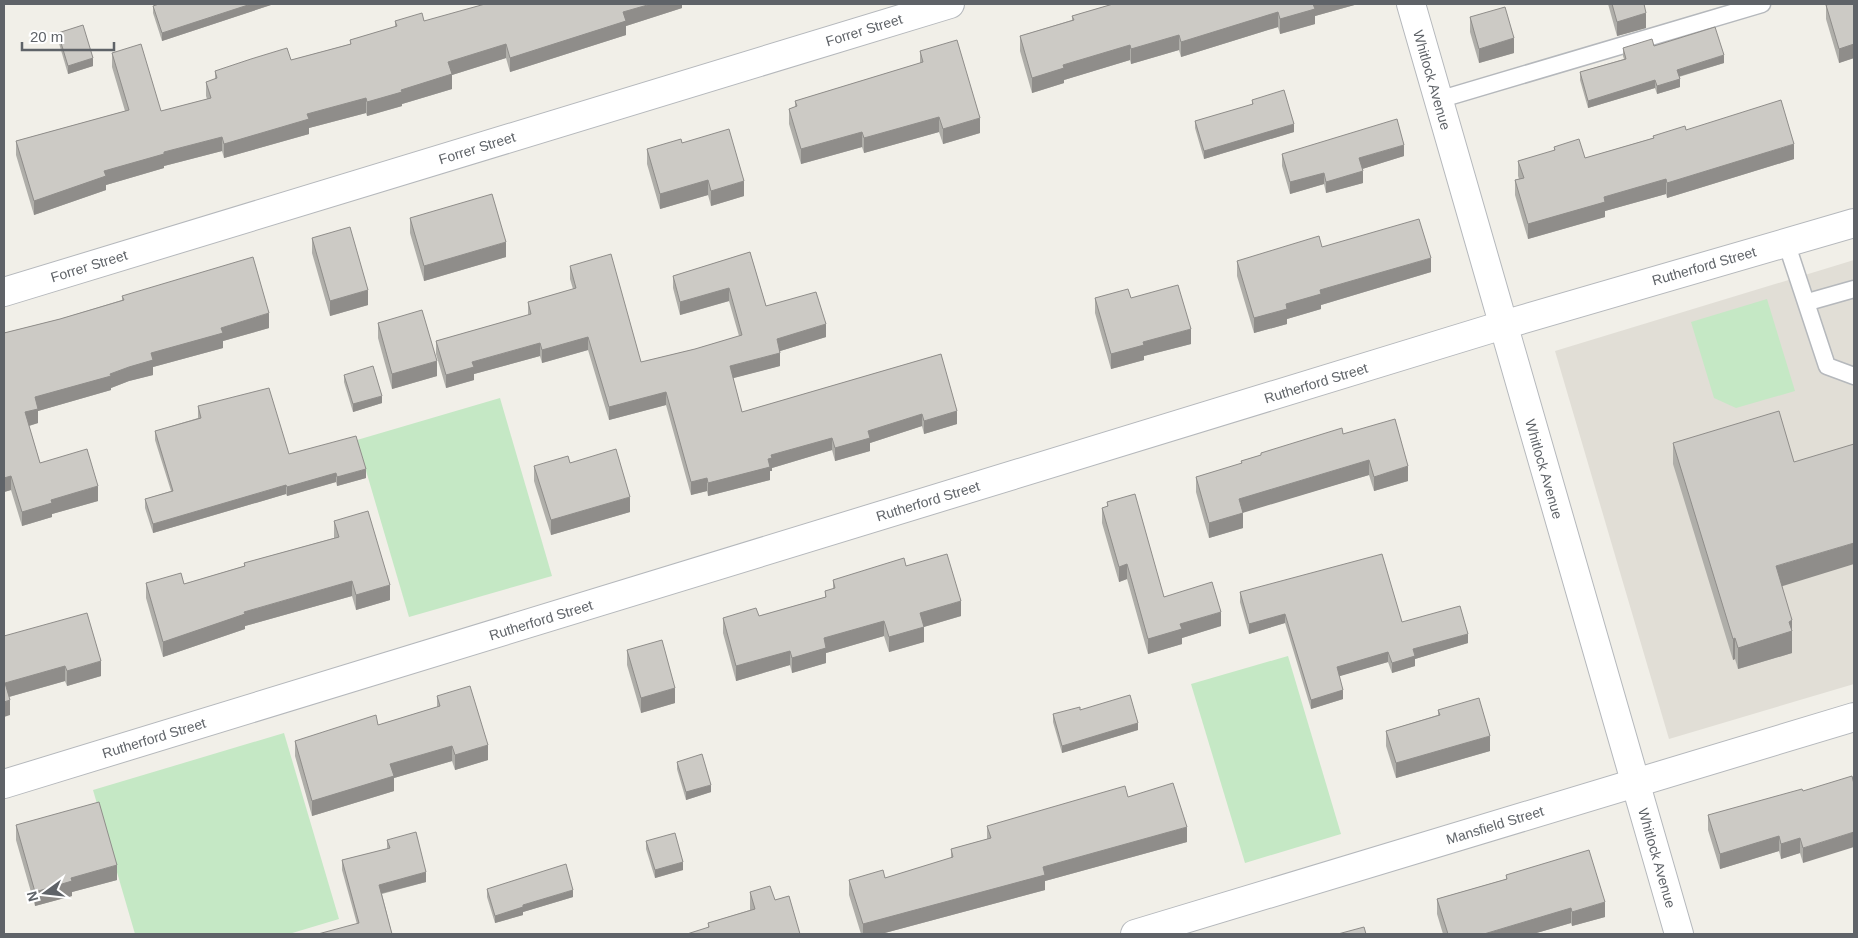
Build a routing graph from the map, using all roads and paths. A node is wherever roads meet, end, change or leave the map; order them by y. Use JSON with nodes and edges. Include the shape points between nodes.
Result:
{"nodes":[{"id":1,"x":950,"y":4,"type":"edge"},
{"id":2,"x":1410,"y":4,"type":"edge"},
{"id":3,"x":1762,"y":4,"type":"edge"},
{"id":4,"x":1438,"y":100,"type":"junction"},
{"id":5,"x":1854,"y":223,"type":"edge"},
{"id":6,"x":1786,"y":242,"type":"junction"},
{"id":7,"x":1854,"y":289,"type":"edge"},
{"id":8,"x":4,"y":292,"type":"edge"},
{"id":9,"x":1808,"y":302,"type":"junction"},
{"id":10,"x":1503,"y":325,"type":"junction"},
{"id":11,"x":1854,"y":376,"type":"edge"},
{"id":12,"x":1854,"y":717,"type":"edge"},
{"id":13,"x":1635,"y":782,"type":"junction"},
{"id":14,"x":4,"y":784,"type":"edge"},
{"id":15,"x":1136,"y":934,"type":"edge"},
{"id":16,"x":1679,"y":934,"type":"edge"}],
"edges":[{"from":1,"to":8,"type":"street","name":"Forrer Street"},
{"from":2,"to":4,"type":"street","name":"Whitlock Avenue"},
{"from":3,"to":4,"type":"lane"},
{"from":4,"to":10,"type":"street","name":"Whitlock Avenue"},
{"from":5,"to":6,"type":"street","name":"Rutherford Street"},
{"from":6,"to":9,"type":"lane"},
{"from":6,"to":10,"type":"street","name":"Rutherford Street"},
{"from":7,"to":9,"type":"lane"},
{"from":9,"to":11,"type":"lane","via":[[1827,366]]},
{"from":10,"to":13,"type":"street","name":"Whitlock Avenue"},
{"from":10,"to":14,"type":"street","name":"Rutherford Street"},
{"from":12,"to":13,"type":"street","name":"Mansfield Street"},
{"from":13,"to":15,"type":"street","name":"Mansfield Street"},
{"from":13,"to":16,"type":"street","name":"Whitlock Avenue"}]}
